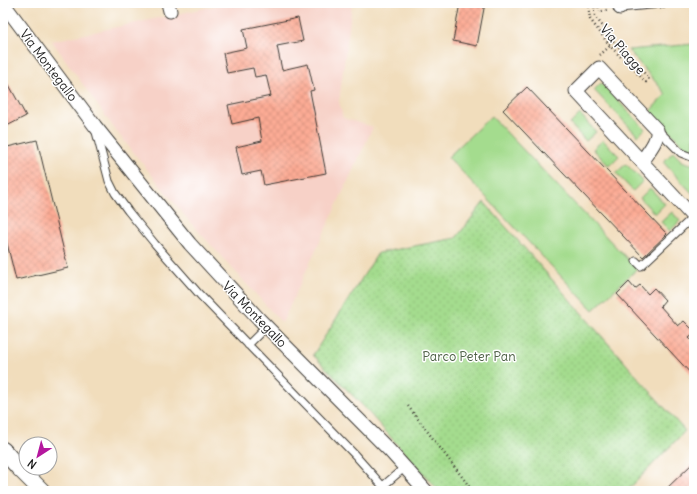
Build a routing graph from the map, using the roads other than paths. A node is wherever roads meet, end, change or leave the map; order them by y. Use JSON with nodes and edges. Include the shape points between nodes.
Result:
{"nodes":[{"id":1,"x":3,"y":3,"type":"edge"},
{"id":2,"x":670,"y":3,"type":"edge"},
{"id":3,"x":620,"y":6,"type":"edge"},
{"id":4,"x":95,"y":126,"type":"junction"},
{"id":5,"x":656,"y":128,"type":"junction"},
{"id":6,"x":694,"y":158,"type":"edge"},
{"id":7,"x":642,"y":161,"type":"junction"},
{"id":8,"x":693,"y":218,"type":"edge"},
{"id":9,"x":636,"y":261,"type":"dead end"},
{"id":10,"x":266,"y":327,"type":"junction"},
{"id":11,"x":248,"y":345,"type":"junction"},
{"id":12,"x":3,"y":450,"type":"edge"},
{"id":13,"x":405,"y":467,"type":"junction"},
{"id":14,"x":385,"y":489,"type":"edge"},
{"id":15,"x":42,"y":491,"type":"edge"},
{"id":16,"x":426,"y":491,"type":"edge"}],
"edges":[{"from":1,"to":4,"type":"street","name":"Via Montegallo"},
{"from":2,"to":3,"type":"lane"},
{"from":4,"to":10,"type":"street","name":"Via Montegallo","via":[[186,240]]},
{"from":4,"to":11,"type":"lane","name":"Via Montegallo","via":[[106,171],[119,199],[175,266]]},
{"from":5,"to":6,"type":"lane","via":[[681,153]]},
{"from":5,"to":7,"type":"street","via":[[656,138]]},
{"from":5,"to":7,"type":"street","via":[[599,68],[576,91]]},
{"from":7,"to":8,"type":"street"},
{"from":8,"to":9,"type":"lane","via":[[641,266]]},
{"from":10,"to":11,"type":"lane"},
{"from":10,"to":13,"type":"street","name":"Via Montegallo"},
{"from":11,"to":14,"type":"lane","name":"Via Montegallo"},
{"from":12,"to":15,"type":"street"},
{"from":13,"to":14,"type":"lane"},
{"from":13,"to":16,"type":"street","name":"Via Montegallo"}]}
